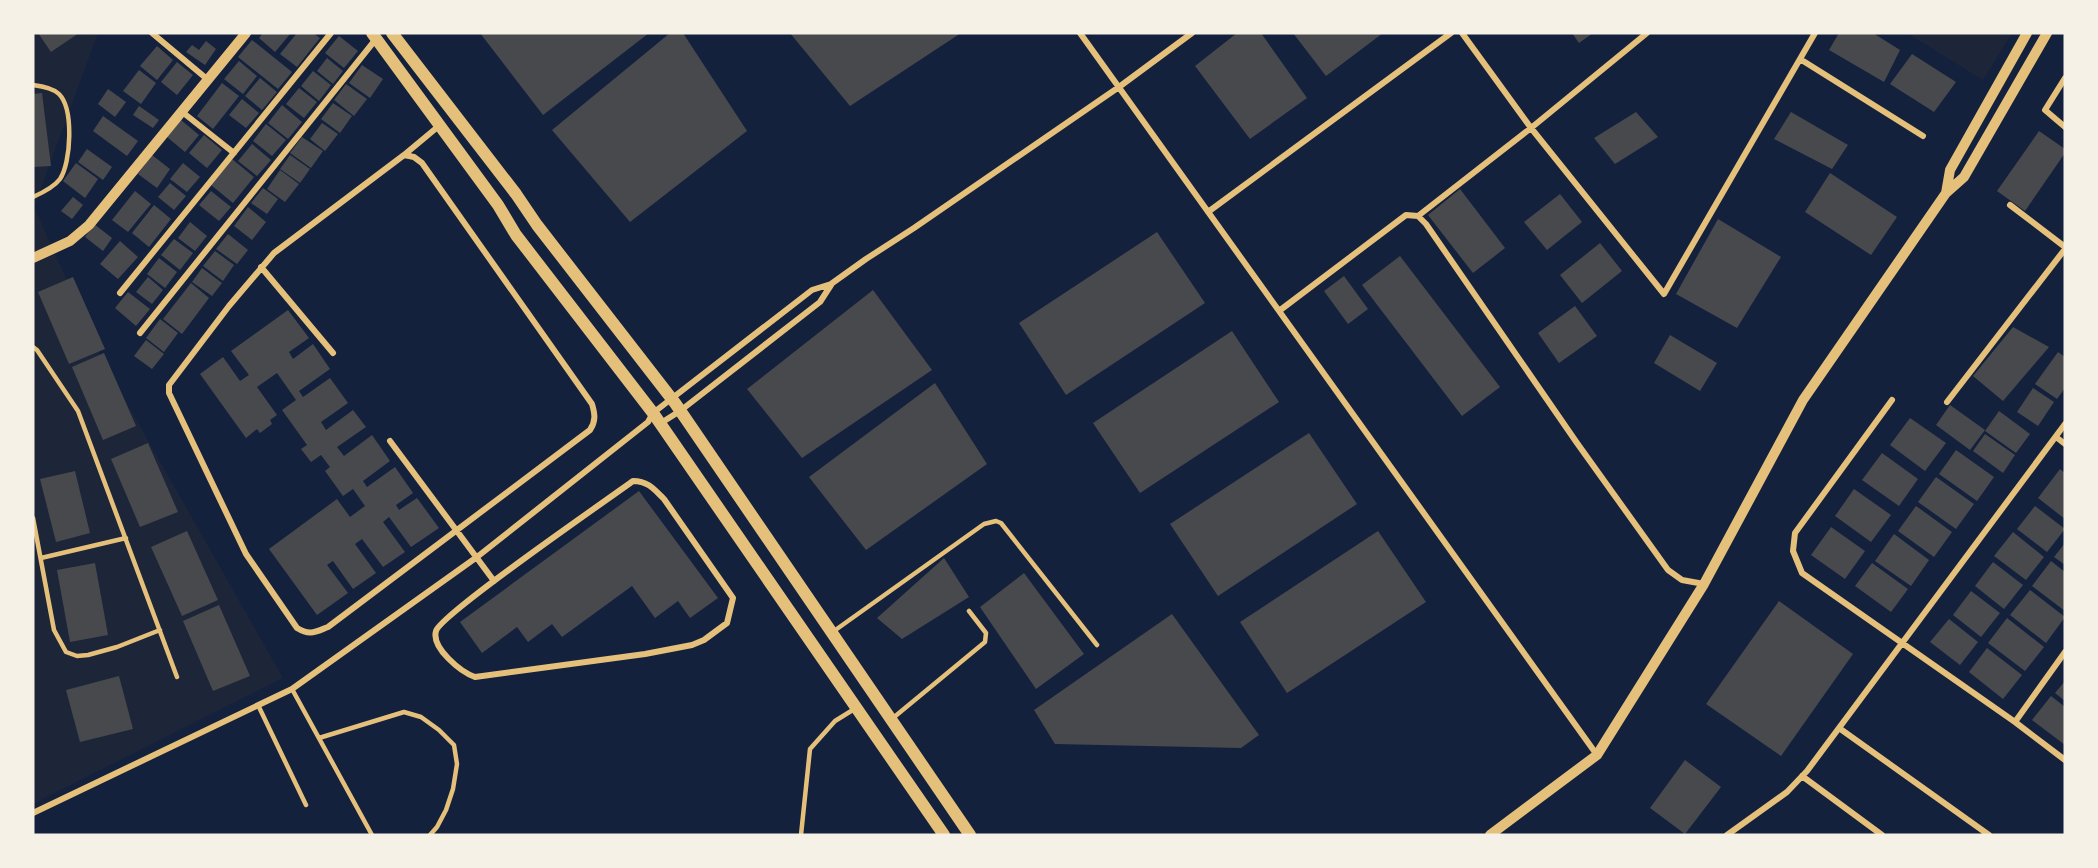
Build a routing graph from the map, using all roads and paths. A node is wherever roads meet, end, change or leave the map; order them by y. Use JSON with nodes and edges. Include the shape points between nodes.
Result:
{"nodes":[{"id":1,"x":152,"y":33,"type":"edge"},
{"id":2,"x":246,"y":33,"type":"edge"},
{"id":3,"x":331,"y":33,"type":"edge"},
{"id":4,"x":392,"y":33,"type":"edge"},
{"id":5,"x":1080,"y":33,"type":"edge"},
{"id":6,"x":1192,"y":33,"type":"edge"},
{"id":7,"x":1451,"y":33,"type":"edge"},
{"id":8,"x":1462,"y":33,"type":"edge"},
{"id":9,"x":1647,"y":33,"type":"edge"},
{"id":10,"x":1815,"y":33,"type":"edge"},
{"id":11,"x":2027,"y":33,"type":"edge"},
{"id":12,"x":2047,"y":33,"type":"edge"},
{"id":13,"x":374,"y":36,"type":"edge"},
{"id":14,"x":1800,"y":59,"type":"junction"},
{"id":15,"x":2065,"y":78,"type":"edge"},
{"id":16,"x":207,"y":79,"type":"junction"},
{"id":17,"x":33,"y":85,"type":"edge"},
{"id":18,"x":1119,"y":87,"type":"junction"},
{"id":19,"x":181,"y":111,"type":"junction"},
{"id":20,"x":440,"y":125,"type":"junction"},
{"id":21,"x":2065,"y":127,"type":"edge"},
{"id":22,"x":1531,"y":128,"type":"junction"},
{"id":23,"x":1923,"y":136,"type":"dead end"},
{"id":24,"x":234,"y":153,"type":"junction"},
{"id":25,"x":404,"y":155,"type":"junction"},
{"id":26,"x":1946,"y":193,"type":"junction"},
{"id":27,"x":516,"y":194,"type":"junction"},
{"id":28,"x":33,"y":197,"type":"edge"},
{"id":29,"x":498,"y":204,"type":"junction"},
{"id":30,"x":2010,"y":205,"type":"dead end"},
{"id":31,"x":1208,"y":212,"type":"junction"},
{"id":32,"x":1418,"y":216,"type":"junction"},
{"id":33,"x":2065,"y":248,"type":"edge"},
{"id":34,"x":33,"y":258,"type":"edge"},
{"id":35,"x":261,"y":267,"type":"junction"},
{"id":36,"x":831,"y":284,"type":"junction"},
{"id":37,"x":120,"y":293,"type":"dead end"},
{"id":38,"x":1279,"y":311,"type":"junction"},
{"id":39,"x":140,"y":333,"type":"dead end"},
{"id":40,"x":33,"y":347,"type":"edge"},
{"id":41,"x":333,"y":353,"type":"dead end"},
{"id":42,"x":672,"y":399,"type":"junction"},
{"id":43,"x":1892,"y":400,"type":"dead end"},
{"id":44,"x":1947,"y":402,"type":"dead end"},
{"id":45,"x":680,"y":411,"type":"junction"},
{"id":46,"x":654,"y":420,"type":"junction"},
{"id":47,"x":2065,"y":424,"type":"edge"},
{"id":48,"x":2056,"y":437,"type":"junction"},
{"id":49,"x":390,"y":441,"type":"dead end"},
{"id":50,"x":2065,"y":444,"type":"edge"},
{"id":51,"x":33,"y":518,"type":"edge"},
{"id":52,"x":457,"y":529,"type":"junction"},
{"id":53,"x":126,"y":538,"type":"junction"},
{"id":54,"x":477,"y":557,"type":"junction"},
{"id":55,"x":41,"y":558,"type":"junction"},
{"id":56,"x":494,"y":581,"type":"junction"},
{"id":57,"x":1704,"y":584,"type":"junction"},
{"id":58,"x":969,"y":611,"type":"dead end"},
{"id":59,"x":160,"y":630,"type":"junction"},
{"id":60,"x":832,"y":633,"type":"junction"},
{"id":61,"x":1902,"y":641,"type":"junction"},
{"id":62,"x":1097,"y":645,"type":"dead end"},
{"id":63,"x":2065,"y":652,"type":"edge"},
{"id":64,"x":177,"y":677,"type":"dead end"},
{"id":65,"x":292,"y":688,"type":"junction"},
{"id":66,"x":258,"y":705,"type":"junction"},
{"id":67,"x":856,"y":708,"type":"junction"},
{"id":68,"x":891,"y":719,"type":"junction"},
{"id":69,"x":2015,"y":722,"type":"junction"},
{"id":70,"x":1839,"y":728,"type":"junction"},
{"id":71,"x":319,"y":738,"type":"junction"},
{"id":72,"x":1597,"y":755,"type":"junction"},
{"id":73,"x":2065,"y":760,"type":"edge"},
{"id":74,"x":1802,"y":776,"type":"junction"},
{"id":75,"x":306,"y":805,"type":"dead end"},
{"id":76,"x":951,"y":808,"type":"junction"},
{"id":77,"x":33,"y":813,"type":"edge"},
{"id":78,"x":933,"y":820,"type":"junction"},
{"id":79,"x":372,"y":835,"type":"edge"},
{"id":80,"x":430,"y":835,"type":"edge"},
{"id":81,"x":801,"y":835,"type":"edge"},
{"id":82,"x":944,"y":835,"type":"edge"},
{"id":83,"x":970,"y":835,"type":"edge"},
{"id":84,"x":1490,"y":835,"type":"edge"},
{"id":85,"x":1727,"y":835,"type":"edge"},
{"id":86,"x":1882,"y":835,"type":"edge"},
{"id":87,"x":1989,"y":835,"type":"edge"}],
"edges":[{"from":1,"to":16,"type":"street"},
{"from":2,"to":16,"type":"street"},
{"from":3,"to":24,"type":"street"},
{"from":4,"to":27,"type":"main road"},
{"from":5,"to":18,"type":"street"},
{"from":6,"to":18,"type":"street"},
{"from":7,"to":31,"type":"street"},
{"from":8,"to":22,"type":"street"},
{"from":9,"to":22,"type":"street"},
{"from":10,"to":14,"type":"street"},
{"from":11,"to":26,"type":"street","via":[[1950,170]]},
{"from":12,"to":26,"type":"street","via":[[1964,177]]},
{"from":13,"to":20,"type":"main road"},
{"from":13,"to":39,"type":"street"},
{"from":14,"to":22,"type":"street","via":[[1664,294]]},
{"from":14,"to":23,"type":"street"},
{"from":15,"to":21,"type":"street","via":[[2045,110]]},
{"from":16,"to":19,"type":"street"},
{"from":17,"to":28,"type":"lane","via":[[58,92],[64,101],[69,132],[68,155],[60,179]]},
{"from":18,"to":31,"type":"street"},
{"from":18,"to":36,"type":"street"},
{"from":19,"to":24,"type":"street"},
{"from":19,"to":34,"type":"street","via":[[89,225],[70,240]]},
{"from":20,"to":25,"type":"street"},
{"from":20,"to":29,"type":"main road"},
{"from":22,"to":32,"type":"street"},
{"from":24,"to":37,"type":"street"},
{"from":25,"to":35,"type":"street","via":[[274,253]]},
{"from":25,"to":52,"type":"street","via":[[422,163],[592,404],[595,414],[590,430]]},
{"from":26,"to":57,"type":"street","via":[[1803,400]]},
{"from":27,"to":29,"type":"main road"},
{"from":27,"to":42,"type":"main road"},
{"from":29,"to":46,"type":"main road","via":[[516,235]]},
{"from":30,"to":33,"type":"street"},
{"from":31,"to":38,"type":"street"},
{"from":32,"to":38,"type":"street","via":[[1406,215]]},
{"from":32,"to":57,"type":"street","via":[[1668,570],[1682,580]]},
{"from":33,"to":44,"type":"street"},
{"from":35,"to":41,"type":"street"},
{"from":35,"to":52,"type":"street","via":[[173,378],[169,393],[246,554],[297,628],[306,633],[328,627]]},
{"from":36,"to":42,"type":"street","via":[[812,290]]},
{"from":36,"to":45,"type":"street","via":[[820,302]]},
{"from":38,"to":72,"type":"street"},
{"from":40,"to":53,"type":"lane","via":[[78,411]]},
{"from":42,"to":45,"type":"main road"},
{"from":42,"to":46,"type":"street"},
{"from":43,"to":61,"type":"street","via":[[1795,533],[1793,551],[1802,573]]},
{"from":45,"to":46,"type":"street"},
{"from":45,"to":60,"type":"main road"},
{"from":46,"to":54,"type":"street"},
{"from":46,"to":67,"type":"main road"},
{"from":47,"to":48,"type":"street"},
{"from":48,"to":50,"type":"street"},
{"from":48,"to":61,"type":"street"},
{"from":49,"to":52,"type":"street"},
{"from":51,"to":55,"type":"lane"},
{"from":52,"to":54,"type":"street"},
{"from":53,"to":55,"type":"lane"},
{"from":53,"to":59,"type":"lane"},
{"from":54,"to":56,"type":"street"},
{"from":54,"to":65,"type":"street"},
{"from":55,"to":59,"type":"lane","via":[[54,630],[66,652],[88,655]]},
{"from":56,"to":56,"type":"street","via":[[633,481],[641,481],[664,499],[733,598],[727,623],[692,645],[475,677],[453,664],[436,641],[436,630]]},
{"from":57,"to":72,"type":"street"},
{"from":58,"to":68,"type":"lane","via":[[986,633],[985,642]]},
{"from":59,"to":64,"type":"lane"},
{"from":60,"to":62,"type":"lane","via":[[984,524],[996,520]]},
{"from":60,"to":68,"type":"main road"},
{"from":61,"to":69,"type":"street"},
{"from":61,"to":70,"type":"street"},
{"from":63,"to":69,"type":"street"},
{"from":65,"to":66,"type":"street"},
{"from":65,"to":71,"type":"lane"},
{"from":66,"to":75,"type":"lane"},
{"from":66,"to":77,"type":"street"},
{"from":67,"to":78,"type":"main road"},
{"from":67,"to":81,"type":"lane","via":[[835,721],[810,749]]},
{"from":68,"to":76,"type":"main road"},
{"from":69,"to":73,"type":"street"},
{"from":70,"to":74,"type":"street"},
{"from":70,"to":87,"type":"street"},
{"from":71,"to":79,"type":"lane"},
{"from":71,"to":80,"type":"lane","via":[[404,712],[421,717],[439,730],[454,745],[457,764],[446,810]]},
{"from":72,"to":84,"type":"street"},
{"from":74,"to":85,"type":"street","via":[[1787,792]]},
{"from":74,"to":86,"type":"street"},
{"from":76,"to":78,"type":"main road"},
{"from":76,"to":83,"type":"main road"},
{"from":78,"to":82,"type":"main road"}]}
